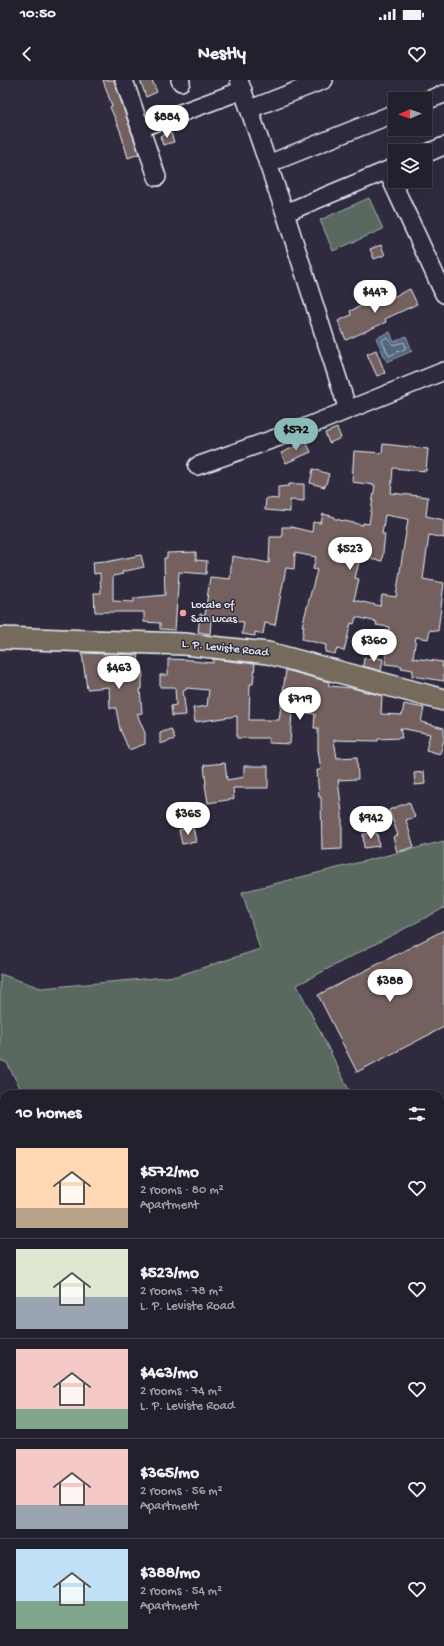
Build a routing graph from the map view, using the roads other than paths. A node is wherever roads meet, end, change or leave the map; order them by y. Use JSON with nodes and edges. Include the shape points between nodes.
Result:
{"nodes":[{"id":1,"x":124,"y":80,"type":"edge"},
{"id":2,"x":324,"y":80,"type":"edge"},
{"id":3,"x":241,"y":85,"type":"edge"},
{"id":4,"x":444,"y":94,"type":"edge"},
{"id":5,"x":432,"y":98,"type":"edge"},
{"id":6,"x":250,"y":109,"type":"junction"},
{"id":7,"x":388,"y":116,"type":"edge"},
{"id":8,"x":140,"y":128,"type":"junction"},
{"id":9,"x":444,"y":146,"type":"edge"},
{"id":10,"x":432,"y":151,"type":"edge"},
{"id":11,"x":268,"y":164,"type":"junction"},
{"id":12,"x":388,"y":170,"type":"edge"},
{"id":13,"x":157,"y":177,"type":"dead end"},
{"id":14,"x":399,"y":188,"type":"edge"},
{"id":15,"x":285,"y":214,"type":"junction"},
{"id":16,"x":444,"y":294,"type":"edge"},
{"id":17,"x":444,"y":371,"type":"edge"},
{"id":18,"x":348,"y":410,"type":"junction"},
{"id":19,"x":197,"y":466,"type":"dead end"},
{"id":20,"x":0,"y":638,"type":"edge"},
{"id":21,"x":444,"y":700,"type":"edge"}],
"edges":[{"from":1,"to":8,"type":"street"},
{"from":2,"to":6,"type":"street"},
{"from":3,"to":6,"type":"street"},
{"from":3,"to":8,"type":"street"},
{"from":4,"to":5,"type":"street"},
{"from":6,"to":11,"type":"street"},
{"from":7,"to":11,"type":"street"},
{"from":8,"to":13,"type":"street"},
{"from":9,"to":10,"type":"street"},
{"from":11,"to":15,"type":"street"},
{"from":12,"to":15,"type":"street"},
{"from":14,"to":16,"type":"street"},
{"from":15,"to":18,"type":"street"},
{"from":17,"to":18,"type":"street"},
{"from":18,"to":19,"type":"street"},
{"from":20,"to":21,"type":"main road","name":"L. P. Leviste Road","via":[[184,644],[268,653]]}]}
